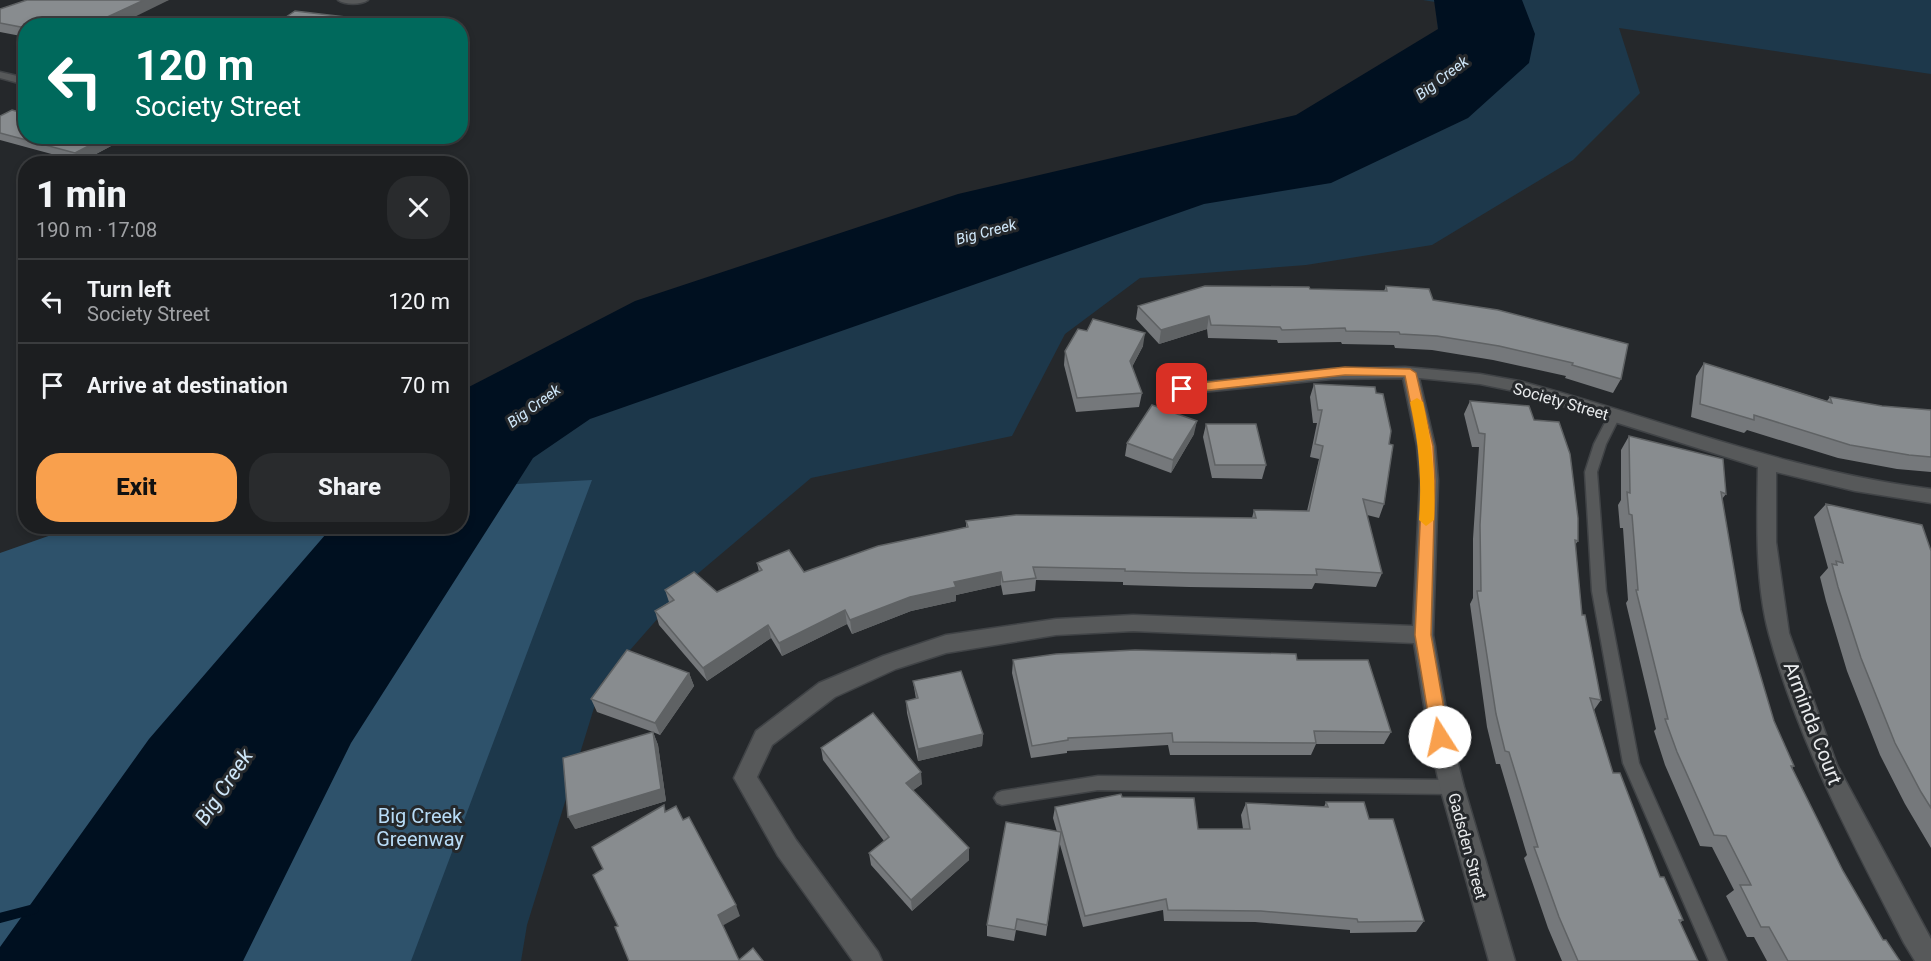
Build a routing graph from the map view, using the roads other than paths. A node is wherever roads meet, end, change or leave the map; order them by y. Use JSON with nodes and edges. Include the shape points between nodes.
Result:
{"nodes":[{"id":1,"x":343,"y":0,"type":"edge"},
{"id":2,"x":363,"y":0,"type":"edge"},
{"id":3,"x":0,"y":75,"type":"edge"},
{"id":4,"x":18,"y":80,"type":"edge"},
{"id":5,"x":1410,"y":373,"type":"junction"},
{"id":6,"x":1182,"y":389,"type":"dead end"},
{"id":7,"x":1614,"y":416,"type":"junction"},
{"id":8,"x":1767,"y":464,"type":"junction"},
{"id":9,"x":1931,"y":496,"type":"edge"},
{"id":10,"x":1423,"y":635,"type":"junction"},
{"id":11,"x":1452,"y":787,"type":"junction"},
{"id":12,"x":1002,"y":798,"type":"dead end"},
{"id":13,"x":869,"y":961,"type":"edge"},
{"id":14,"x":1502,"y":961,"type":"edge"},
{"id":15,"x":1718,"y":961,"type":"edge"},
{"id":16,"x":1930,"y":961,"type":"edge"}],
"edges":[{"from":1,"to":2,"type":"street"},
{"from":3,"to":4,"type":"street"},
{"from":5,"to":6,"type":"street","name":"Society Street","via":[[1345,371]]},
{"from":5,"to":7,"type":"street","name":"Society Street","via":[[1481,379]]},
{"from":5,"to":10,"type":"street","name":"Gadsden Street","via":[[1426,446],[1429,481]]},
{"from":7,"to":8,"type":"street","name":"Society Street"},
{"from":7,"to":15,"type":"lane","via":[[1591,472],[1599,591],[1631,763]]},
{"from":8,"to":9,"type":"street","name":"Society Street"},
{"from":8,"to":16,"type":"street","name":"Arminda Court","via":[[1766,543],[1779,633],[1827,768],[1912,934]]},
{"from":10,"to":11,"type":"street","name":"Gadsden Street"},
{"from":10,"to":13,"type":"street","via":[[1133,623],[1056,627],[946,644],[890,662],[826,690],[764,738],[745,778],[787,848]]},
{"from":11,"to":12,"type":"lane","via":[[1098,783]]},
{"from":11,"to":14,"type":"street","name":"Gadsden Street"}]}
